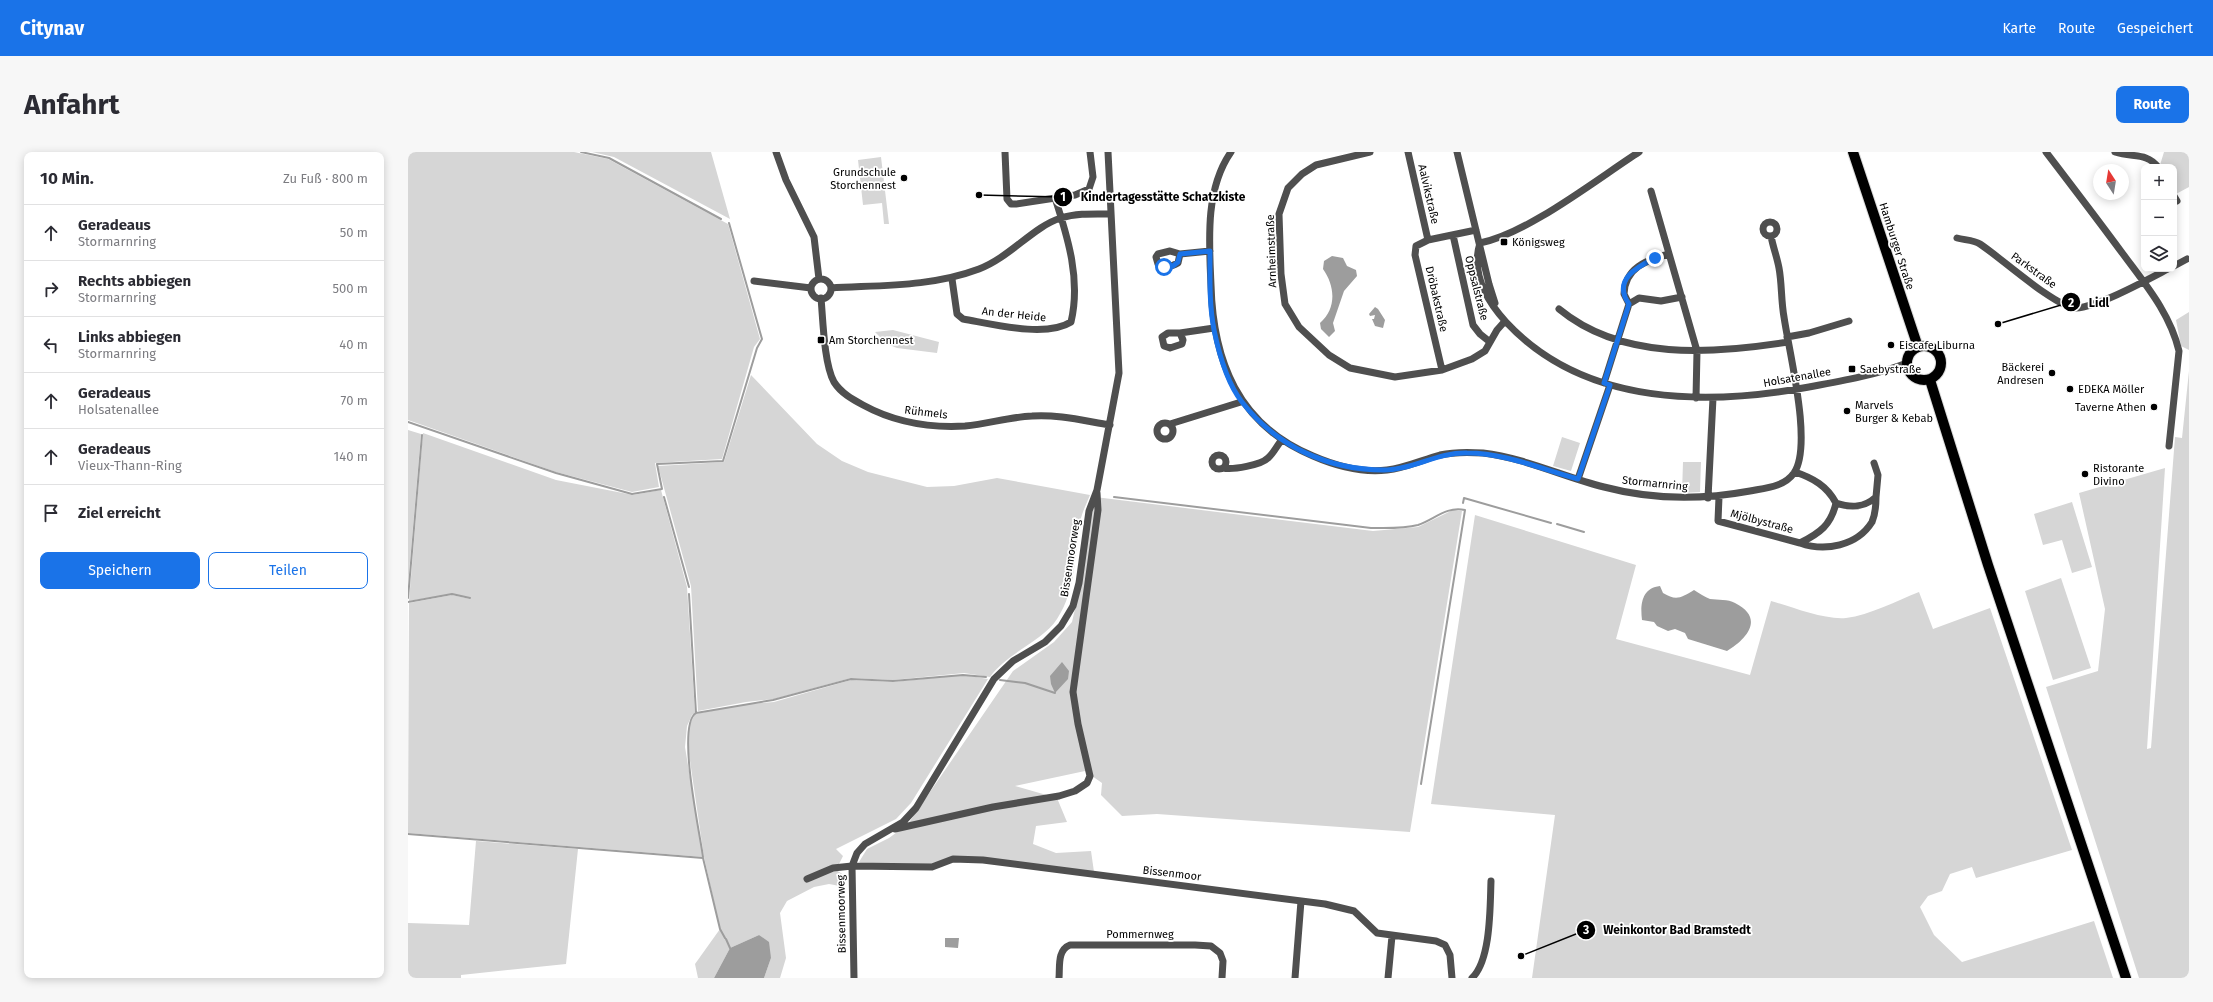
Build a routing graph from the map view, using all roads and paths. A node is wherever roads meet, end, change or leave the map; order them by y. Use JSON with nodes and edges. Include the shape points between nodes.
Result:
{"nodes":[{"id":1,"x":776,"y":152,"type":"edge"},
{"id":2,"x":1005,"y":152,"type":"edge"},
{"id":3,"x":1090,"y":152,"type":"edge"},
{"id":4,"x":1108,"y":152,"type":"edge"},
{"id":5,"x":1370,"y":152,"type":"edge"},
{"id":6,"x":1408,"y":152,"type":"edge"},
{"id":7,"x":1457,"y":152,"type":"edge"},
{"id":8,"x":1640,"y":152,"type":"edge"},
{"id":9,"x":1853,"y":152,"type":"edge"},
{"id":10,"x":2046,"y":152,"type":"edge"},
{"id":11,"x":2115,"y":152,"type":"edge"},
{"id":12,"x":1229,"y":153,"type":"edge"},
{"id":13,"x":2156,"y":164,"type":"edge"},
{"id":14,"x":1651,"y":191,"type":"dead end"},
{"id":15,"x":1055,"y":198,"type":"junction"},
{"id":16,"x":1110,"y":214,"type":"junction"},
{"id":17,"x":1062,"y":218,"type":"junction"},
{"id":18,"x":1476,"y":230,"type":"junction"},
{"id":19,"x":1453,"y":235,"type":"junction"},
{"id":20,"x":1771,"y":236,"type":"dead end"},
{"id":21,"x":1957,"y":238,"type":"dead end"},
{"id":22,"x":1428,"y":240,"type":"junction"},
{"id":23,"x":1480,"y":243,"type":"junction"},
{"id":24,"x":1210,"y":251,"type":"junction"},
{"id":25,"x":1180,"y":254,"type":"dead end"},
{"id":26,"x":1669,"y":254,"type":"junction"},
{"id":27,"x":2187,"y":259,"type":"dead end"},
{"id":28,"x":2177,"y":264,"type":"edge"},
{"id":29,"x":2162,"y":272,"type":"edge"},
{"id":30,"x":819,"y":279,"type":"junction"},
{"id":31,"x":952,"y":279,"type":"junction"},
{"id":32,"x":754,"y":281,"type":"dead end"},
{"id":33,"x":2144,"y":282,"type":"junction"},
{"id":34,"x":811,"y":288,"type":"junction"},
{"id":35,"x":831,"y":288,"type":"junction"},
{"id":36,"x":821,"y":298,"type":"junction"},
{"id":37,"x":1682,"y":298,"type":"junction"},
{"id":38,"x":1629,"y":304,"type":"junction"},
{"id":39,"x":1559,"y":309,"type":"dead end"},
{"id":40,"x":1505,"y":321,"type":"junction"},
{"id":41,"x":1849,"y":321,"type":"dead end"},
{"id":42,"x":1214,"y":328,"type":"junction"},
{"id":43,"x":1180,"y":333,"type":"dead end"},
{"id":44,"x":1618,"y":339,"type":"junction"},
{"id":45,"x":1788,"y":340,"type":"junction"},
{"id":46,"x":1490,"y":342,"type":"junction"},
{"id":47,"x":1918,"y":347,"type":"junction"},
{"id":48,"x":1697,"y":351,"type":"junction"},
{"id":49,"x":1906,"y":363,"type":"junction"},
{"id":50,"x":1442,"y":370,"type":"junction"},
{"id":51,"x":1930,"y":380,"type":"junction"},
{"id":52,"x":1607,"y":384,"type":"junction"},
{"id":53,"x":1796,"y":389,"type":"junction"},
{"id":54,"x":1696,"y":398,"type":"junction"},
{"id":55,"x":1713,"y":398,"type":"junction"},
{"id":56,"x":1241,"y":402,"type":"junction"},
{"id":57,"x":1170,"y":424,"type":"dead end"},
{"id":58,"x":1110,"y":425,"type":"junction"},
{"id":59,"x":1282,"y":440,"type":"junction"},
{"id":60,"x":2169,"y":446,"type":"dead end"},
{"id":61,"x":1874,"y":463,"type":"dead end"},
{"id":62,"x":1223,"y":468,"type":"dead end"},
{"id":63,"x":1795,"y":472,"type":"junction"},
{"id":64,"x":1578,"y":479,"type":"junction"},
{"id":65,"x":1097,"y":490,"type":"junction"},
{"id":66,"x":1719,"y":497,"type":"junction"},
{"id":67,"x":1876,"y":497,"type":"junction"},
{"id":68,"x":1708,"y":498,"type":"junction"},
{"id":69,"x":1836,"y":503,"type":"junction"},
{"id":70,"x":1800,"y":543,"type":"junction"},
{"id":71,"x":885,"y":832,"type":"junction"},
{"id":72,"x":852,"y":866,"type":"junction"},
{"id":73,"x":807,"y":879,"type":"dead end"},
{"id":74,"x":1490,"y":881,"type":"dead end"},
{"id":75,"x":1301,"y":901,"type":"junction"},
{"id":76,"x":1392,"y":936,"type":"junction"},
{"id":77,"x":854,"y":978,"type":"edge"},
{"id":78,"x":1059,"y":978,"type":"edge"},
{"id":79,"x":1222,"y":978,"type":"edge"},
{"id":80,"x":1295,"y":978,"type":"edge"},
{"id":81,"x":1388,"y":978,"type":"edge"},
{"id":82,"x":1452,"y":978,"type":"edge"},
{"id":83,"x":1472,"y":978,"type":"edge"},
{"id":84,"x":2126,"y":978,"type":"edge"}],
"edges":[{"from":1,"to":30,"type":"street","via":[[786,180],[814,237]]},
{"from":2,"to":15,"type":"street","via":[[1008,202],[1016,204]]},
{"from":3,"to":15,"type":"street","via":[[1093,178],[1089,189],[1075,195]]},
{"from":4,"to":16,"type":"street","name":"Bissenmoorweg"},
{"from":5,"to":50,"type":"street","name":"Arnheimstraße","via":[[1316,165],[1288,188],[1279,214],[1285,304],[1308,338],[1350,368],[1395,377]]},
{"from":6,"to":22,"type":"street","name":"Aalvikstraße"},
{"from":7,"to":18,"type":"street","name":"Holsatenallee"},
{"from":8,"to":23,"type":"street","via":[[1501,238]]},
{"from":9,"to":47,"type":"main road","name":"Hamburger Straße"},
{"from":10,"to":33,"type":"street"},
{"from":11,"to":13,"type":"street","via":[[2124,155],[2148,155]]},
{"from":12,"to":24,"type":"street","name":"Stormarnring","via":[[1218,178],[1212,201]]},
{"from":14,"to":26,"type":"street"},
{"from":15,"to":17,"type":"street","name":"An der Heide"},
{"from":16,"to":17,"type":"street"},
{"from":16,"to":58,"type":"street","name":"Bissenmoorweg","via":[[1119,373]]},
{"from":17,"to":31,"type":"street","via":[[1005,256],[981,269]]},
{"from":17,"to":31,"type":"street","name":"An der Heide","via":[[1072,256],[1074,310],[1070,322],[1062,328],[1040,329],[963,319],[957,314]]},
{"from":18,"to":19,"type":"street","name":"Aalvikstraße"},
{"from":18,"to":23,"type":"street","name":"Holsatenallee"},
{"from":19,"to":22,"type":"street","name":"Aalvikstraße"},
{"from":19,"to":46,"type":"street","name":"Oppsalstraße","via":[[1473,325]]},
{"from":20,"to":45,"type":"street","via":[[1779,266]]},
{"from":21,"to":33,"type":"street","name":"Parkstraße","via":[[1979,243],[2067,306],[2083,307]]},
{"from":22,"to":50,"type":"street","name":"Dröbakstraße","via":[[1416,246],[1415,255]]},
{"from":23,"to":40,"type":"street","name":"Holsatenallee","via":[[1488,284],[1498,313]]},
{"from":24,"to":25,"type":"street"},
{"from":24,"to":42,"type":"street","name":"Stormarnring"},
{"from":26,"to":37,"type":"street"},
{"from":26,"to":38,"type":"street","via":[[1637,267],[1627,276],[1624,294]]},
{"from":27,"to":28,"type":"street"},
{"from":29,"to":33,"type":"street","name":"Parkstraße"},
{"from":30,"to":34,"type":"street"},
{"from":30,"to":35,"type":"street","via":[[828,282]]},
{"from":31,"to":35,"type":"street","via":[[904,285]]},
{"from":32,"to":34,"type":"street"},
{"from":33,"to":60,"type":"street","via":[[2165,312],[2175,335],[2178,350]]},
{"from":34,"to":36,"type":"street","via":[[814,295]]},
{"from":35,"to":36,"type":"street","via":[[829,294]]},
{"from":36,"to":58,"type":"street","name":"Rühmels","via":[[829,366],[834,382],[846,396],[878,414],[932,426],[966,426],[1033,415]]},
{"from":37,"to":38,"type":"street","via":[[1661,301],[1639,298]]},
{"from":37,"to":48,"type":"street"},
{"from":38,"to":44,"type":"street"},
{"from":39,"to":44,"type":"street","via":[[1592,329]]},
{"from":40,"to":46,"type":"street","name":"Arnheimstraße"},
{"from":40,"to":52,"type":"street","name":"Holsatenallee","via":[[1518,335],[1544,355],[1576,372]]},
{"from":41,"to":45,"type":"street"},
{"from":42,"to":43,"type":"street"},
{"from":42,"to":56,"type":"street","name":"Stormarnring","via":[[1226,371]]},
{"from":44,"to":48,"type":"street","via":[[1655,348]]},
{"from":44,"to":52,"type":"street"},
{"from":45,"to":48,"type":"street","via":[[1736,350]]},
{"from":45,"to":53,"type":"street"},
{"from":46,"to":50,"type":"street","name":"Arnheimstraße","via":[[1485,351],[1472,359]]},
{"from":47,"to":49,"type":"main road","via":[[1908,356]]},
{"from":47,"to":51,"type":"main road","via":[[1926,346],[1939,354],[1940,369]]},
{"from":48,"to":54,"type":"street"},
{"from":49,"to":51,"type":"main road","via":[[1911,375],[1923,381]]},
{"from":49,"to":53,"type":"street","name":"Holsatenallee","via":[[1849,379]]},
{"from":51,"to":84,"type":"main road"},
{"from":52,"to":54,"type":"street","name":"Holsatenallee","via":[[1642,393]]},
{"from":52,"to":64,"type":"street"},
{"from":53,"to":55,"type":"street","name":"Holsatenallee","via":[[1750,396]]},
{"from":53,"to":63,"type":"street","via":[[1802,441],[1801,458]]},
{"from":54,"to":55,"type":"street","name":"Holsatenallee"},
{"from":55,"to":68,"type":"street"},
{"from":56,"to":57,"type":"street"},
{"from":56,"to":59,"type":"street","name":"Stormarnring"},
{"from":58,"to":65,"type":"street","name":"Bissenmoorweg"},
{"from":59,"to":62,"type":"street","via":[[1268,458],[1262,461],[1230,470]]},
{"from":59,"to":64,"type":"street","name":"Stormarnring","via":[[1329,463],[1356,469],[1387,470],[1443,454],[1465,452],[1508,458]]},
{"from":61,"to":67,"type":"street","name":"Mjölbystraße","via":[[1878,474]]},
{"from":63,"to":66,"type":"street","name":"Stormarnring","via":[[1776,487]]},
{"from":63,"to":69,"type":"street","via":[[1826,488]]},
{"from":64,"to":68,"type":"street","name":"Stormarnring","via":[[1632,494],[1667,498]]},
{"from":65,"to":71,"type":"street","name":"Bissenmoorweg","via":[[1089,511],[1079,583],[1073,606],[1061,626],[1045,642],[1013,661],[994,679],[916,808],[903,822]]},
{"from":65,"to":71,"type":"street","via":[[1098,510],[1074,692],[1078,724],[1090,776],[1087,783],[1075,791],[1059,796],[993,807]]},
{"from":66,"to":68,"type":"street","name":"Stormarnring"},
{"from":66,"to":70,"type":"street","name":"Mjölbystraße","via":[[1718,521]]},
{"from":67,"to":69,"type":"street","via":[[1868,504],[1856,507]]},
{"from":67,"to":70,"type":"street","name":"Mjölbystraße","via":[[1872,521],[1849,543],[1819,547]]},
{"from":69,"to":70,"type":"street","name":"Mjölbystraße","via":[[1832,517],[1818,534]]},
{"from":71,"to":72,"type":"street","name":"Bissenmoorweg","via":[[865,844],[857,853]]},
{"from":72,"to":73,"type":"street","name":"Bissenmoor","via":[[833,868]]},
{"from":72,"to":75,"type":"street","name":"Bissenmoor","via":[[932,867],[953,859],[983,860]]},
{"from":72,"to":77,"type":"street","name":"Bissenmoorweg"},
{"from":74,"to":83,"type":"street","via":[[1485,954]]},
{"from":75,"to":76,"type":"street","name":"Bissenmoor","via":[[1354,911],[1377,933]]},
{"from":75,"to":80,"type":"street"},
{"from":76,"to":81,"type":"street"},
{"from":76,"to":82,"type":"street","name":"Bissenmoor","via":[[1436,941],[1445,945],[1450,954]]},
{"from":78,"to":79,"type":"street","name":"Pommernweg","via":[[1060,958],[1064,949],[1070,945],[1195,945],[1210,946],[1220,952],[1223,961]]}]}
